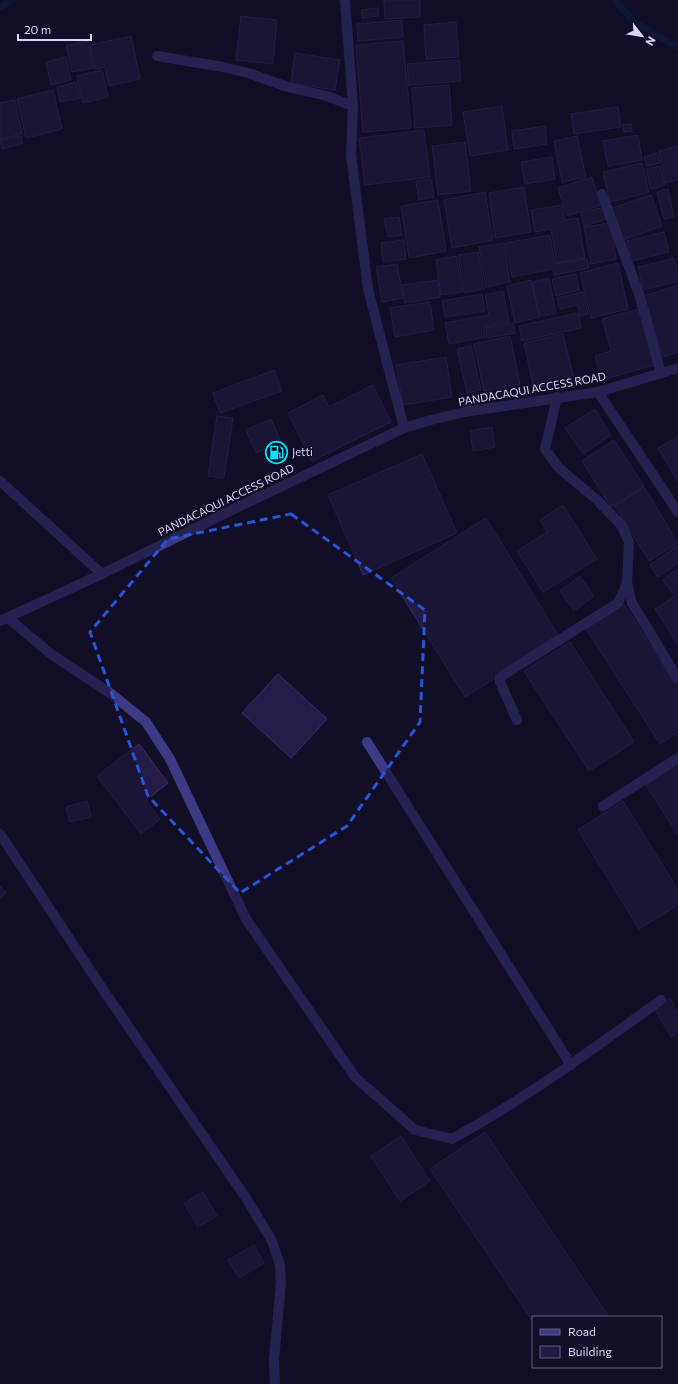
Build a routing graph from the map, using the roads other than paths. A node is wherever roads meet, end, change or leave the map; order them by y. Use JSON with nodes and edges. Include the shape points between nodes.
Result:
{"nodes":[{"id":1,"x":345,"y":0,"type":"edge"},
{"id":2,"x":157,"y":56,"type":"dead end"},
{"id":3,"x":353,"y":106,"type":"junction"},
{"id":4,"x":602,"y":194,"type":"dead end"},
{"id":5,"x":678,"y":368,"type":"edge"},
{"id":6,"x":661,"y":374,"type":"junction"},
{"id":7,"x":598,"y":392,"type":"junction"},
{"id":8,"x":557,"y":397,"type":"junction"},
{"id":9,"x":404,"y":428,"type":"junction"},
{"id":10,"x":0,"y":481,"type":"edge"},
{"id":11,"x":678,"y":512,"type":"edge"},
{"id":12,"x":102,"y":574,"type":"junction"},
{"id":13,"x":627,"y":583,"type":"junction"},
{"id":14,"x":4,"y":619,"type":"edge"},
{"id":15,"x":678,"y":680,"type":"edge"},
{"id":16,"x":517,"y":720,"type":"dead end"},
{"id":17,"x":367,"y":742,"type":"dead end"},
{"id":18,"x":678,"y":758,"type":"edge"},
{"id":19,"x":603,"y":806,"type":"dead end"},
{"id":20,"x":0,"y":834,"type":"edge"},
{"id":21,"x":661,"y":1000,"type":"dead end"},
{"id":22,"x":571,"y":1065,"type":"junction"},
{"id":23,"x":275,"y":1384,"type":"edge"}],
"edges":[{"from":1,"to":3,"type":"street"},
{"from":2,"to":3,"type":"street","via":[[223,67],[327,96]]},
{"from":3,"to":9,"type":"street","via":[[351,155],[368,289]]},
{"from":4,"to":6,"type":"street","via":[[639,294]]},
{"from":5,"to":6,"type":"street","name":"PANDACAQUI ACCESS ROAD"},
{"from":6,"to":7,"type":"street","name":"PANDACAQUI ACCESS ROAD"},
{"from":7,"to":8,"type":"street","name":"PANDACAQUI ACCESS ROAD"},
{"from":7,"to":11,"type":"street"},
{"from":8,"to":9,"type":"street","name":"PANDACAQUI ACCESS ROAD","via":[[464,412]]},
{"from":8,"to":13,"type":"street","via":[[545,449],[559,468],[597,500],[622,526],[628,542]]},
{"from":9,"to":12,"type":"street","name":"PANDACAQUI ACCESS ROAD"},
{"from":10,"to":12,"type":"street"},
{"from":12,"to":14,"type":"street","name":"PANDACAQUI ACCESS ROAD"},
{"from":13,"to":15,"type":"street","via":[[632,603]]},
{"from":13,"to":16,"type":"street","via":[[618,603],[500,677]]},
{"from":14,"to":22,"type":"street","via":[[110,693],[146,722],[170,759],[246,919],[356,1077],[415,1130],[452,1138],[484,1121]]},
{"from":17,"to":22,"type":"street"},
{"from":18,"to":19,"type":"street"},
{"from":20,"to":23,"type":"street","via":[[246,1198],[272,1241],[280,1266],[281,1282],[274,1360]]},
{"from":21,"to":22,"type":"street"}]}
